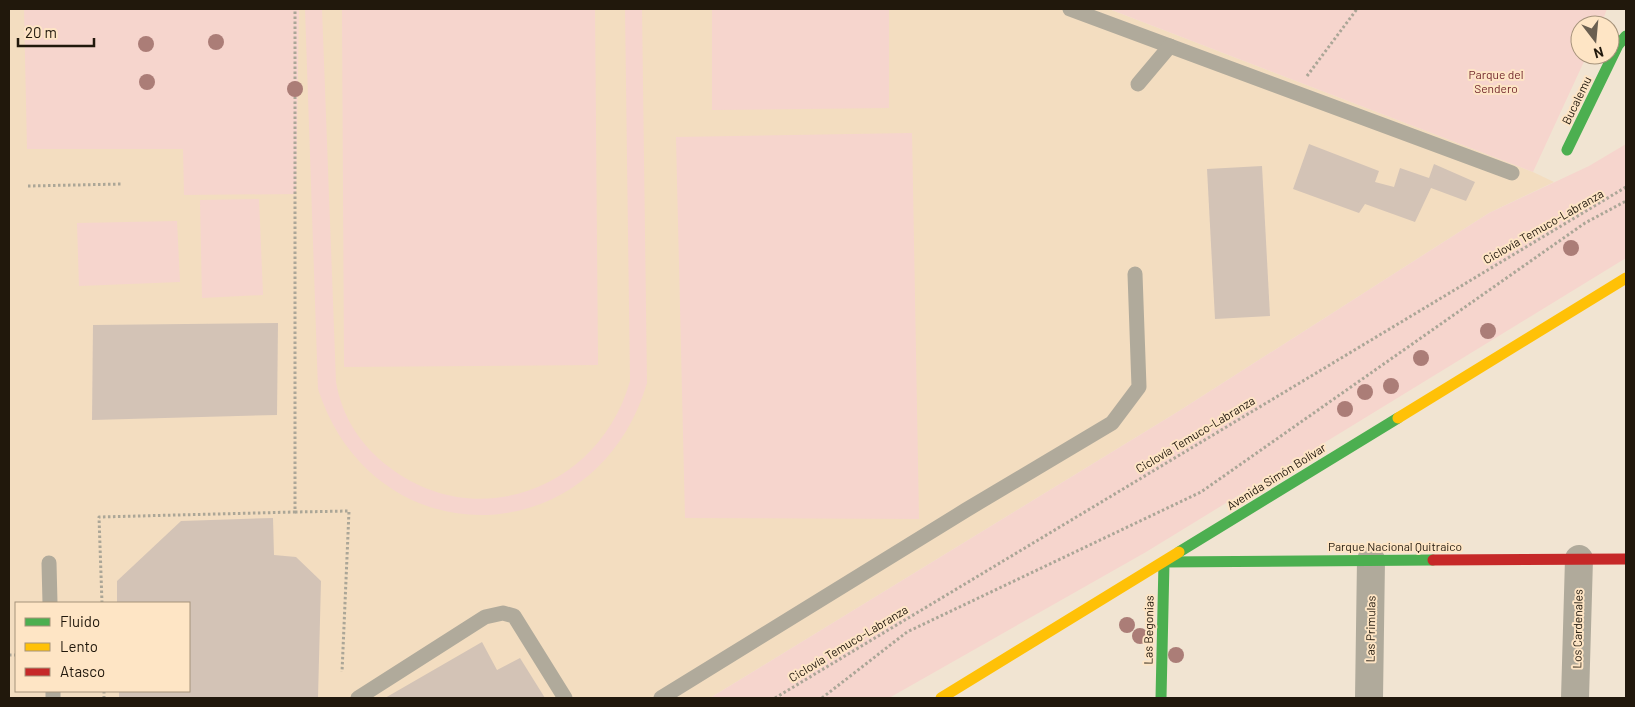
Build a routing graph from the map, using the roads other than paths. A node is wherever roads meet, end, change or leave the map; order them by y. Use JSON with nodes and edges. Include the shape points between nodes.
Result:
{"nodes":[{"id":1,"x":1070,"y":9,"type":"edge"},
{"id":2,"x":1626,"y":36,"type":"edge"},
{"id":3,"x":1170,"y":46,"type":"junction"},
{"id":4,"x":1138,"y":84,"type":"dead end"},
{"id":5,"x":1567,"y":150,"type":"dead end"},
{"id":6,"x":1512,"y":173,"type":"dead end"},
{"id":7,"x":1135,"y":274,"type":"dead end"},
{"id":8,"x":1626,"y":278,"type":"edge"},
{"id":9,"x":1579,"y":559,"type":"junction"},
{"id":10,"x":1626,"y":559,"type":"edge"},
{"id":11,"x":1371,"y":560,"type":"junction"},
{"id":12,"x":1164,"y":562,"type":"junction"},
{"id":13,"x":49,"y":563,"type":"dead end"},
{"id":14,"x":50,"y":602,"type":"edge"},
{"id":15,"x":358,"y":698,"type":"edge"},
{"id":16,"x":565,"y":698,"type":"edge"},
{"id":17,"x":661,"y":698,"type":"edge"},
{"id":18,"x":941,"y":698,"type":"edge"},
{"id":19,"x":1161,"y":698,"type":"edge"},
{"id":20,"x":1370,"y":698,"type":"edge"},
{"id":21,"x":1576,"y":698,"type":"edge"}],
"edges":[{"from":1,"to":3,"type":"lane"},
{"from":2,"to":5,"type":"street","name":"Bucalemu","via":[[1618,45]]},
{"from":3,"to":4,"type":"lane"},
{"from":3,"to":6,"type":"lane"},
{"from":7,"to":17,"type":"lane","via":[[1139,387],[1112,422]]},
{"from":8,"to":12,"type":"street","name":"Avenida Simón Bolívar"},
{"from":9,"to":10,"type":"street","name":"Parque Nacional Quitraico"},
{"from":9,"to":11,"type":"street","name":"Parque Nacional Quitraico"},
{"from":9,"to":21,"type":"street","name":"Los Cardenales"},
{"from":11,"to":12,"type":"street","name":"Parque Nacional Quitraico"},
{"from":11,"to":20,"type":"street","name":"Las Primulas"},
{"from":12,"to":18,"type":"street","name":"Avenida Simón Bolívar"},
{"from":12,"to":19,"type":"street","name":"Las Begonias"},
{"from":13,"to":14,"type":"lane"},
{"from":15,"to":16,"type":"lane","via":[[484,617],[503,614],[514,616]]}]}
